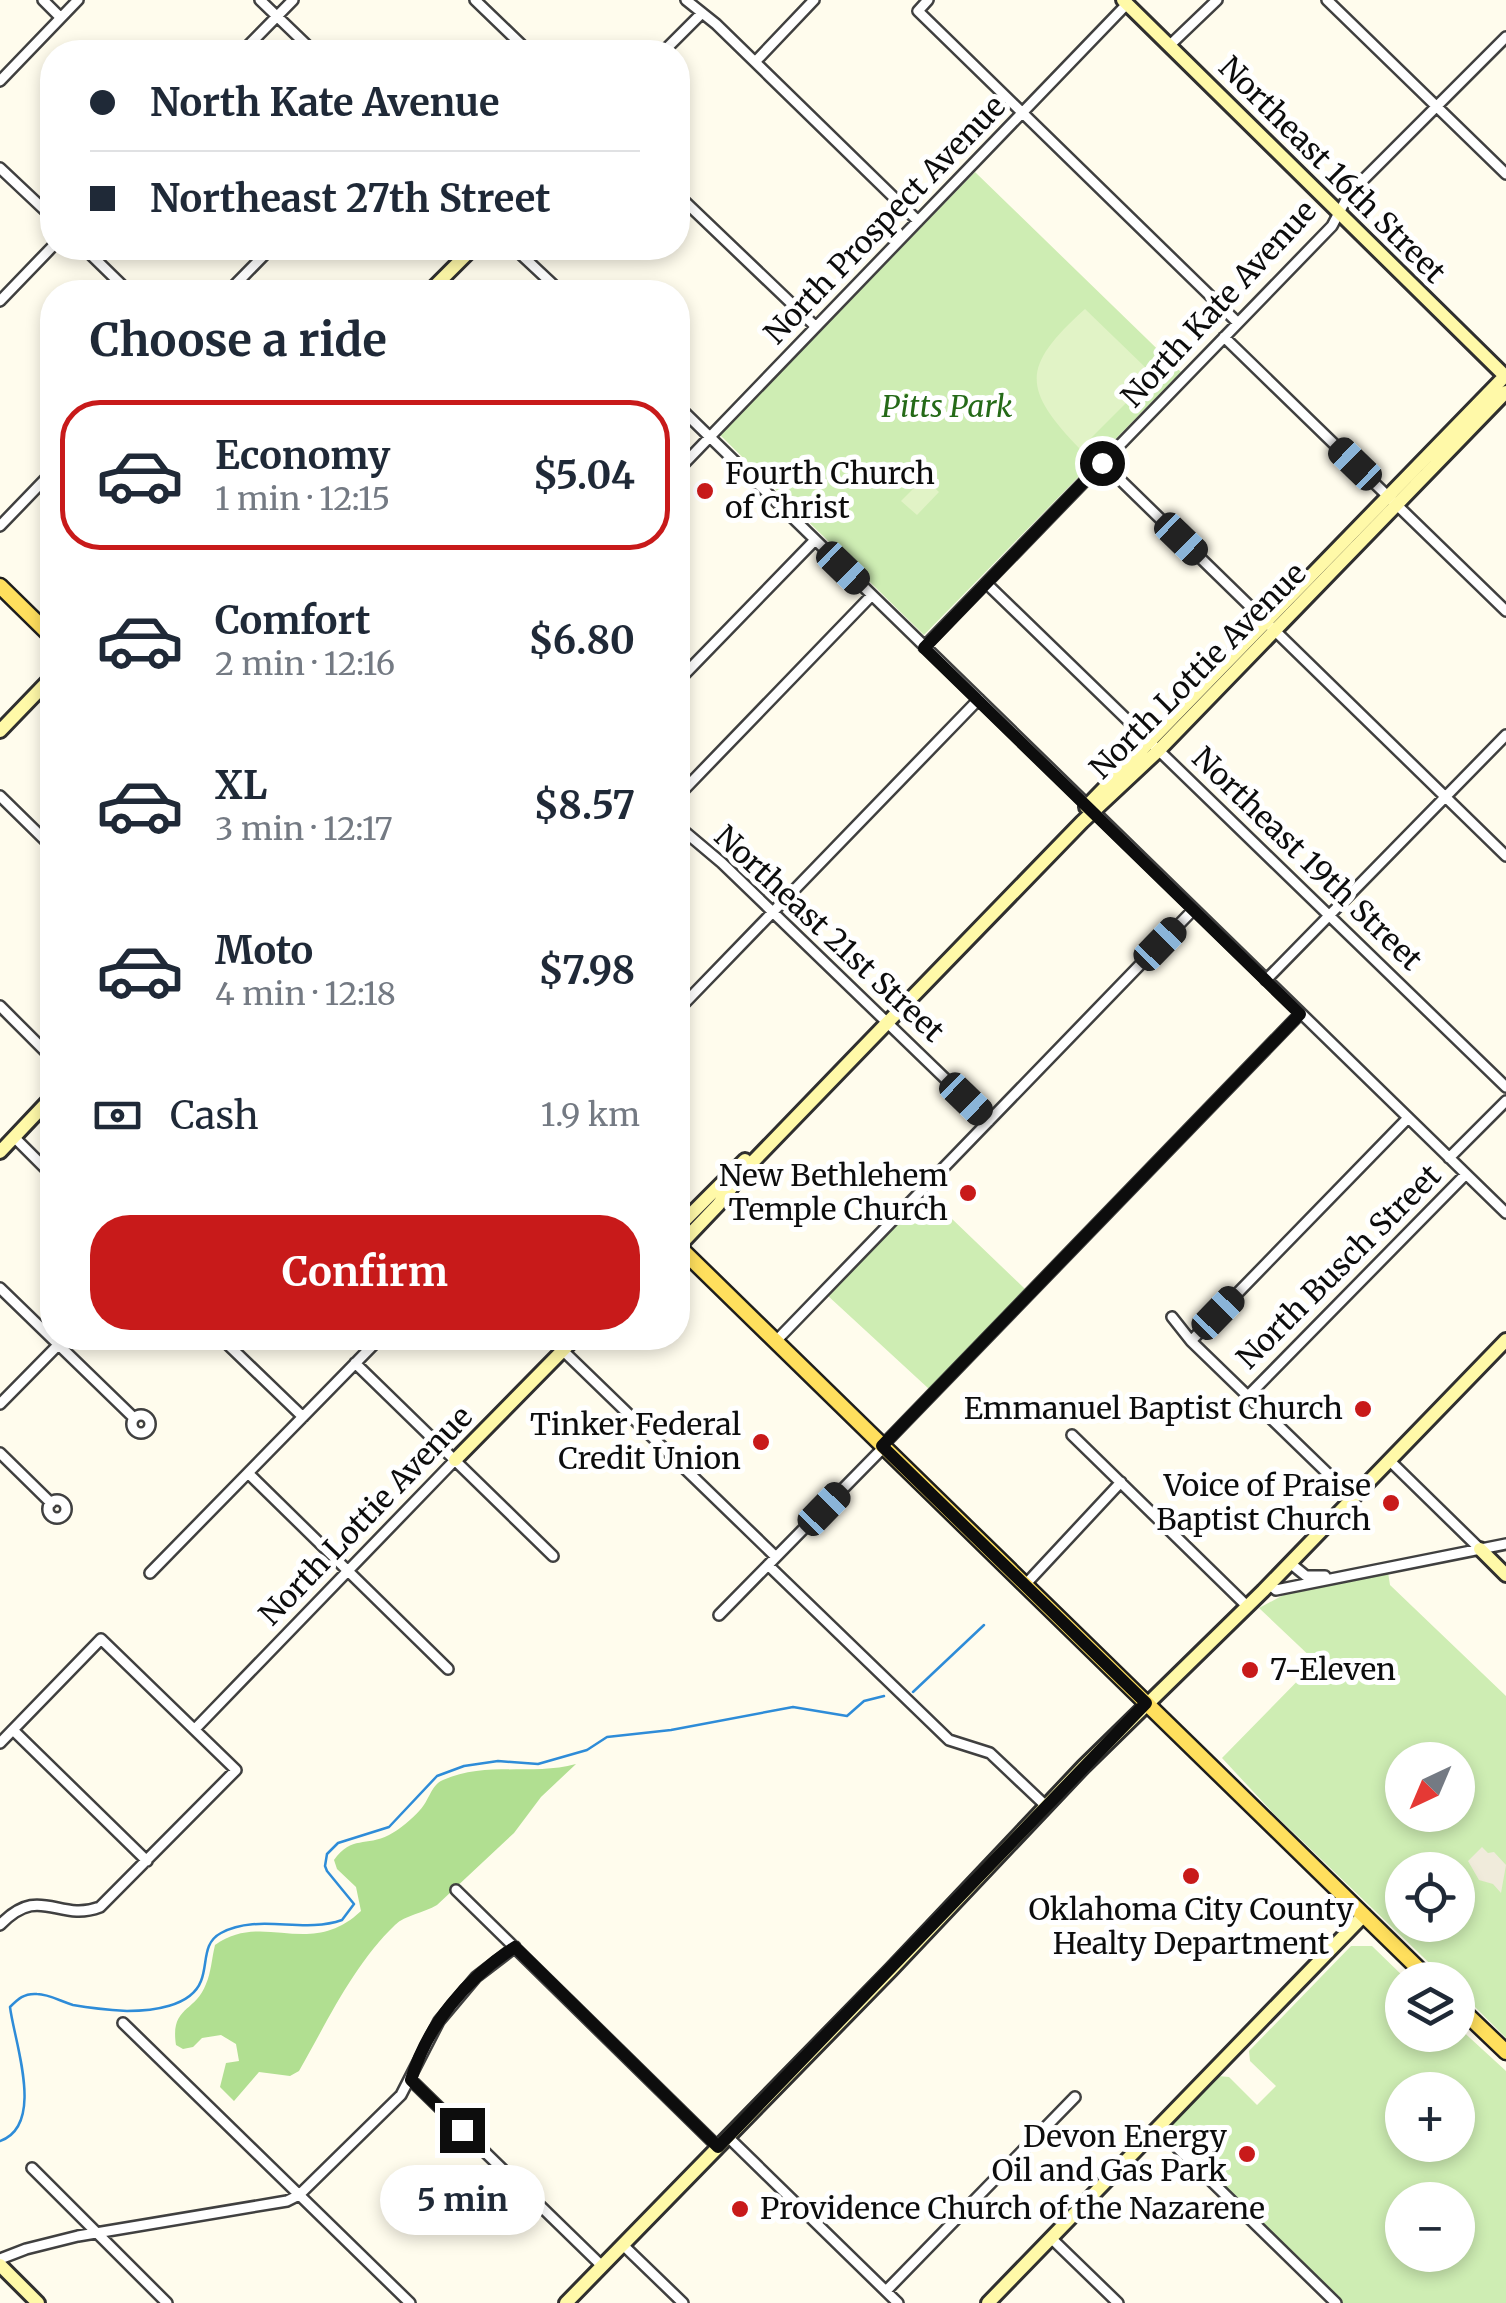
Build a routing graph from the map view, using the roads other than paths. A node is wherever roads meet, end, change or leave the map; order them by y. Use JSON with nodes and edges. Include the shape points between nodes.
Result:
{"nodes":[{"id":1,"x":42,"y":0,"type":"edge"},
{"id":2,"x":78,"y":0,"type":"edge"},
{"id":3,"x":260,"y":0,"type":"edge"},
{"id":4,"x":293,"y":0,"type":"edge"},
{"id":5,"x":475,"y":0,"type":"edge"},
{"id":6,"x":686,"y":0,"type":"edge"},
{"id":7,"x":814,"y":0,"type":"edge"},
{"id":8,"x":928,"y":0,"type":"edge"},
{"id":9,"x":1217,"y":0,"type":"edge"},
{"id":10,"x":1327,"y":0,"type":"edge"},
{"id":11,"x":1125,"y":2,"type":"edge"},
{"id":12,"x":702,"y":13,"type":"junction"},
{"id":13,"x":277,"y":16,"type":"junction"},
{"id":14,"x":60,"y":17,"type":"junction"},
{"id":15,"x":1506,"y":37,"type":"edge"},
{"id":16,"x":254,"y":40,"type":"edge"},
{"id":17,"x":302,"y":40,"type":"edge"},
{"id":18,"x":517,"y":40,"type":"edge"},
{"id":19,"x":676,"y":40,"type":"edge"},
{"id":20,"x":1170,"y":46,"type":"junction"},
{"id":21,"x":755,"y":62,"type":"junction"},
{"id":22,"x":0,"y":81,"type":"edge"},
{"id":23,"x":1437,"y":106,"type":"junction"},
{"id":24,"x":1024,"y":114,"type":"junction"},
{"id":25,"x":0,"y":168,"type":"edge"},
{"id":26,"x":1506,"y":174,"type":"edge"},
{"id":27,"x":40,"y":206,"type":"edge"},
{"id":28,"x":690,"y":207,"type":"edge"},
{"id":29,"x":1340,"y":212,"type":"junction"},
{"id":30,"x":918,"y":221,"type":"junction"},
{"id":31,"x":40,"y":259,"type":"edge"},
{"id":32,"x":96,"y":260,"type":"edge"},
{"id":33,"x":259,"y":260,"type":"edge"},
{"id":34,"x":461,"y":260,"type":"edge"},
{"id":35,"x":527,"y":260,"type":"edge"},
{"id":36,"x":117,"y":280,"type":"edge"},
{"id":37,"x":240,"y":280,"type":"edge"},
{"id":38,"x":442,"y":280,"type":"edge"},
{"id":39,"x":548,"y":280,"type":"edge"},
{"id":40,"x":0,"y":301,"type":"edge"},
{"id":41,"x":1238,"y":323,"type":"junction"},
{"id":42,"x":815,"y":326,"type":"junction"},
{"id":43,"x":1224,"y":337,"type":"junction"},
{"id":44,"x":1506,"y":376,"type":"edge"},
{"id":45,"x":1506,"y":392,"type":"edge"},
{"id":46,"x":690,"y":418,"type":"edge"},
{"id":47,"x":709,"y":437,"type":"junction"},
{"id":48,"x":690,"y":457,"type":"edge"},
{"id":49,"x":1102,"y":463,"type":"junction"},
{"id":50,"x":40,"y":484,"type":"edge"},
{"id":51,"x":1392,"y":501,"type":"junction"},
{"id":52,"x":0,"y":526,"type":"edge"},
{"id":53,"x":815,"y":540,"type":"junction"},
{"id":54,"x":986,"y":582,"type":"junction"},
{"id":55,"x":0,"y":586,"type":"edge"},
{"id":56,"x":872,"y":595,"type":"junction"},
{"id":57,"x":1506,"y":612,"type":"edge"},
{"id":58,"x":40,"y":625,"type":"edge"},
{"id":59,"x":1270,"y":627,"type":"junction"},
{"id":60,"x":924,"y":648,"type":"junction"},
{"id":61,"x":690,"y":668,"type":"edge"},
{"id":62,"x":40,"y":689,"type":"edge"},
{"id":63,"x":979,"y":699,"type":"junction"},
{"id":64,"x":0,"y":731,"type":"edge"},
{"id":65,"x":1506,"y":734,"type":"edge"},
{"id":66,"x":1155,"y":746,"type":"junction"},
{"id":67,"x":690,"y":784,"type":"edge"},
{"id":68,"x":0,"y":796,"type":"edge"},
{"id":69,"x":1445,"y":797,"type":"junction"},
{"id":70,"x":1091,"y":808,"type":"junction"},
{"id":71,"x":40,"y":835,"type":"edge"},
{"id":72,"x":690,"y":836,"type":"edge"},
{"id":73,"x":1506,"y":856,"type":"edge"},
{"id":74,"x":1194,"y":910,"type":"junction"},
{"id":75,"x":773,"y":912,"type":"junction"},
{"id":76,"x":1330,"y":916,"type":"junction"},
{"id":77,"x":1266,"y":980,"type":"junction"},
{"id":78,"x":690,"y":998,"type":"edge"},
{"id":79,"x":0,"y":1006,"type":"edge"},
{"id":80,"x":1300,"y":1014,"type":"junction"},
{"id":81,"x":885,"y":1020,"type":"junction"},
{"id":82,"x":40,"y":1046,"type":"edge"},
{"id":83,"x":1506,"y":1087,"type":"edge"},
{"id":84,"x":1506,"y":1101,"type":"edge"},
{"id":85,"x":40,"y":1110,"type":"edge"},
{"id":86,"x":1408,"y":1118,"type":"junction"},
{"id":87,"x":989,"y":1121,"type":"junction"},
{"id":88,"x":14,"y":1138,"type":"junction"},
{"id":89,"x":0,"y":1152,"type":"edge"},
{"id":90,"x":1449,"y":1158,"type":"junction"},
{"id":91,"x":40,"y":1163,"type":"edge"},
{"id":92,"x":1466,"y":1174,"type":"junction"},
{"id":93,"x":1506,"y":1213,"type":"edge"},
{"id":94,"x":690,"y":1215,"type":"edge"},
{"id":95,"x":690,"y":1234,"type":"edge"},
{"id":96,"x":690,"y":1258,"type":"edge"},
{"id":97,"x":0,"y":1288,"type":"edge"},
{"id":98,"x":1172,"y":1317,"type":"dead end"},
{"id":99,"x":40,"y":1322,"type":"edge"},
{"id":100,"x":1506,"y":1340,"type":"edge"},
{"id":101,"x":1191,"y":1341,"type":"junction"},
{"id":102,"x":774,"y":1342,"type":"junction"},
{"id":103,"x":53,"y":1350,"type":"edge"},
{"id":104,"x":70,"y":1350,"type":"edge"},
{"id":105,"x":233,"y":1350,"type":"edge"},
{"id":106,"x":368,"y":1350,"type":"edge"},
{"id":107,"x":562,"y":1350,"type":"joint"},
{"id":108,"x":355,"y":1363,"type":"junction"},
{"id":109,"x":1249,"y":1395,"type":"junction"},
{"id":110,"x":0,"y":1404,"type":"edge"},
{"id":111,"x":303,"y":1417,"type":"junction"},
{"id":112,"x":134,"y":1418,"type":"dead end"},
{"id":113,"x":1072,"y":1435,"type":"dead end"},
{"id":114,"x":882,"y":1447,"type":"junction"},
{"id":115,"x":0,"y":1453,"type":"edge"},
{"id":116,"x":455,"y":1460,"type":"junction"},
{"id":117,"x":1390,"y":1461,"type":"junction"},
{"id":118,"x":248,"y":1473,"type":"junction"},
{"id":119,"x":1121,"y":1482,"type":"junction"},
{"id":120,"x":1354,"y":1498,"type":"junction"},
{"id":121,"x":51,"y":1503,"type":"dead end"},
{"id":122,"x":1506,"y":1544,"type":"edge"},
{"id":123,"x":1480,"y":1549,"type":"junction"},
{"id":124,"x":553,"y":1556,"type":"dead end"},
{"id":125,"x":772,"y":1561,"type":"junction"},
{"id":126,"x":1290,"y":1563,"type":"junction"},
{"id":127,"x":347,"y":1570,"type":"junction"},
{"id":128,"x":150,"y":1574,"type":"dead end"},
{"id":129,"x":1506,"y":1575,"type":"edge"},
{"id":130,"x":1333,"y":1576,"type":"junction"},
{"id":131,"x":1270,"y":1585,"type":"junction"},
{"id":132,"x":1024,"y":1586,"type":"junction"},
{"id":133,"x":1248,"y":1607,"type":"junction"},
{"id":134,"x":719,"y":1615,"type":"dead end"},
{"id":135,"x":448,"y":1669,"type":"dead end"},
{"id":136,"x":1146,"y":1703,"type":"junction"},
{"id":137,"x":195,"y":1729,"type":"junction"},
{"id":138,"x":13,"y":1730,"type":"junction"},
{"id":139,"x":0,"y":1743,"type":"edge"},
{"id":140,"x":1046,"y":1806,"type":"junction"},
{"id":141,"x":147,"y":1861,"type":"junction"},
{"id":142,"x":456,"y":1890,"type":"dead end"},
{"id":143,"x":1364,"y":1915,"type":"junction"},
{"id":144,"x":0,"y":1925,"type":"edge"},
{"id":145,"x":515,"y":1947,"type":"junction"},
{"id":146,"x":1412,"y":1962,"type":"edge"},
{"id":147,"x":1475,"y":2022,"type":"edge"},
{"id":148,"x":124,"y":2023,"type":"dead end"},
{"id":149,"x":1506,"y":2052,"type":"edge"},
{"id":150,"x":411,"y":2080,"type":"junction"},
{"id":151,"x":1075,"y":2097,"type":"dead end"},
{"id":152,"x":1157,"y":2128,"type":"junction"},
{"id":153,"x":723,"y":2142,"type":"junction"},
{"id":154,"x":32,"y":2168,"type":"dead end"},
{"id":155,"x":300,"y":2196,"type":"junction"},
{"id":156,"x":96,"y":2233,"type":"junction"},
{"id":157,"x":1051,"y":2238,"type":"junction"},
{"id":158,"x":623,"y":2245,"type":"junction"},
{"id":159,"x":0,"y":2262,"type":"edge"},
{"id":160,"x":602,"y":2266,"type":"junction"},
{"id":161,"x":886,"y":2291,"type":"junction"},
{"id":162,"x":38,"y":2303,"type":"edge"},
{"id":163,"x":167,"y":2303,"type":"edge"},
{"id":164,"x":410,"y":2303,"type":"edge"},
{"id":165,"x":566,"y":2303,"type":"edge"},
{"id":166,"x":683,"y":2303,"type":"edge"},
{"id":167,"x":898,"y":2303,"type":"edge"},
{"id":168,"x":988,"y":2303,"type":"edge"},
{"id":169,"x":1118,"y":2303,"type":"edge"},
{"id":170,"x":1336,"y":2303,"type":"edge"}],
"edges":[{"from":1,"to":14,"type":"street"},
{"from":2,"to":14,"type":"street"},
{"from":3,"to":13,"type":"street"},
{"from":4,"to":13,"type":"street"},
{"from":5,"to":18,"type":"street"},
{"from":6,"to":12,"type":"street"},
{"from":7,"to":21,"type":"street"},
{"from":8,"to":24,"type":"street","via":[[918,11]]},
{"from":9,"to":20,"type":"street"},
{"from":10,"to":23,"type":"street"},
{"from":11,"to":20,"type":"main road","name":"Northeast 16th Street"},
{"from":11,"to":24,"type":"street","name":"North Prospect Avenue"},
{"from":12,"to":19,"type":"street"},
{"from":12,"to":21,"type":"street"},
{"from":13,"to":16,"type":"street"},
{"from":13,"to":17,"type":"street"},
{"from":14,"to":22,"type":"street"},
{"from":15,"to":23,"type":"street","name":"North Kate Avenue"},
{"from":20,"to":29,"type":"main road","name":"Northeast 16th Street"},
{"from":21,"to":30,"type":"street"},
{"from":23,"to":26,"type":"street"},
{"from":23,"to":29,"type":"street","name":"North Kate Avenue"},
{"from":24,"to":30,"type":"street","name":"North Prospect Avenue"},
{"from":24,"to":41,"type":"street"},
{"from":25,"to":27,"type":"street"},
{"from":28,"to":42,"type":"street"},
{"from":29,"to":41,"type":"street","name":"North Kate Avenue"},
{"from":29,"to":44,"type":"main road","name":"Northeast 16th Street"},
{"from":30,"to":42,"type":"street","name":"North Prospect Avenue"},
{"from":31,"to":40,"type":"street"},
{"from":32,"to":36,"type":"street"},
{"from":33,"to":37,"type":"street"},
{"from":34,"to":38,"type":"main road"},
{"from":35,"to":39,"type":"street"},
{"from":41,"to":43,"type":"street","name":"North Kate Avenue"},
{"from":42,"to":47,"type":"street","name":"North Prospect Avenue"},
{"from":43,"to":49,"type":"street","name":"North Kate Avenue"},
{"from":43,"to":51,"type":"street"},
{"from":44,"to":51,"type":"main road","name":"North Lottie Avenue"},
{"from":45,"to":51,"type":"main road","name":"North Lottie Avenue"},
{"from":46,"to":47,"type":"street"},
{"from":47,"to":48,"type":"street","name":"North Prospect Avenue"},
{"from":47,"to":53,"type":"street"},
{"from":49,"to":54,"type":"street","name":"North Kate Avenue"},
{"from":49,"to":59,"type":"street"},
{"from":50,"to":52,"type":"street"},
{"from":51,"to":57,"type":"street"},
{"from":51,"to":59,"type":"main road","name":"North Lottie Avenue"},
{"from":53,"to":56,"type":"street"},
{"from":53,"to":61,"type":"street"},
{"from":54,"to":60,"type":"street","name":"North Kate Avenue"},
{"from":54,"to":66,"type":"street","name":"Northeast 19th Street"},
{"from":55,"to":58,"type":"main road"},
{"from":56,"to":60,"type":"street"},
{"from":56,"to":67,"type":"street"},
{"from":59,"to":66,"type":"main road","name":"North Lottie Avenue"},
{"from":59,"to":69,"type":"street"},
{"from":60,"to":63,"type":"street"},
{"from":62,"to":64,"type":"main road"},
{"from":63,"to":70,"type":"street"},
{"from":63,"to":75,"type":"street"},
{"from":65,"to":69,"type":"street"},
{"from":66,"to":70,"type":"main road","name":"North Lottie Avenue"},
{"from":66,"to":76,"type":"street","name":"Northeast 19th Street"},
{"from":68,"to":71,"type":"street"},
{"from":69,"to":73,"type":"street"},
{"from":69,"to":76,"type":"street"},
{"from":70,"to":74,"type":"street"},
{"from":70,"to":81,"type":"main road","name":"North Lottie Avenue"},
{"from":72,"to":75,"type":"street","name":"Northeast 21st Street"},
{"from":74,"to":77,"type":"street"},
{"from":74,"to":87,"type":"street"},
{"from":75,"to":78,"type":"street"},
{"from":75,"to":81,"type":"street","name":"Northeast 21st Street"},
{"from":76,"to":77,"type":"street"},
{"from":76,"to":83,"type":"street","name":"Northeast 19th Street"},
{"from":77,"to":80,"type":"street"},
{"from":79,"to":82,"type":"street"},
{"from":80,"to":86,"type":"street"},
{"from":80,"to":114,"type":"street"},
{"from":81,"to":87,"type":"street","name":"Northeast 21st Street"},
{"from":81,"to":94,"type":"main road","name":"North Lottie Avenue"},
{"from":81,"to":95,"type":"main road","name":"North Lottie Avenue"},
{"from":84,"to":90,"type":"street"},
{"from":85,"to":88,"type":"main road"},
{"from":86,"to":90,"type":"street"},
{"from":86,"to":101,"type":"street"},
{"from":87,"to":102,"type":"street"},
{"from":88,"to":89,"type":"main road"},
{"from":88,"to":91,"type":"street"},
{"from":90,"to":92,"type":"street"},
{"from":92,"to":93,"type":"street"},
{"from":92,"to":109,"type":"street","name":"North Busch Street"},
{"from":96,"to":102,"type":"main road"},
{"from":97,"to":99,"type":"street"},
{"from":98,"to":101,"type":"street"},
{"from":100,"to":117,"type":"main road"},
{"from":101,"to":109,"type":"street"},
{"from":102,"to":114,"type":"main road"},
{"from":103,"to":110,"type":"street"},
{"from":104,"to":112,"type":"street"},
{"from":105,"to":111,"type":"street"},
{"from":106,"to":108,"type":"street"},
{"from":107,"to":116,"type":"main road","name":"North Lottie Avenue"},
{"from":107,"to":125,"type":"street"},
{"from":108,"to":111,"type":"street"},
{"from":108,"to":116,"type":"street"},
{"from":109,"to":120,"type":"street"},
{"from":111,"to":118,"type":"street"},
{"from":113,"to":119,"type":"street"},
{"from":114,"to":125,"type":"street"},
{"from":114,"to":132,"type":"main road"},
{"from":115,"to":121,"type":"street"},
{"from":116,"to":124,"type":"street"},
{"from":116,"to":127,"type":"street","name":"North Lottie Avenue"},
{"from":117,"to":120,"type":"main road"},
{"from":117,"to":123,"type":"street"},
{"from":118,"to":127,"type":"street"},
{"from":118,"to":128,"type":"street"},
{"from":119,"to":132,"type":"street"},
{"from":119,"to":133,"type":"street"},
{"from":120,"to":126,"type":"main road"},
{"from":122,"to":123,"type":"street"},
{"from":123,"to":129,"type":"main road"},
{"from":123,"to":130,"type":"street"},
{"from":125,"to":134,"type":"street"},
{"from":125,"to":140,"type":"street","via":[[948,1740],[990,1753]]},
{"from":126,"to":130,"type":"street","via":[[1306,1576]]},
{"from":126,"to":131,"type":"main road"},
{"from":127,"to":135,"type":"street"},
{"from":127,"to":137,"type":"street","name":"North Lottie Avenue"},
{"from":130,"to":131,"type":"street","via":[[1288,1590]]},
{"from":131,"to":133,"type":"main road"},
{"from":132,"to":136,"type":"main road"},
{"from":133,"to":136,"type":"main road"},
{"from":136,"to":140,"type":"main road"},
{"from":136,"to":143,"type":"main road"},
{"from":137,"to":138,"type":"street","via":[[102,1639]]},
{"from":137,"to":141,"type":"street","via":[[236,1770]]},
{"from":138,"to":139,"type":"street"},
{"from":138,"to":141,"type":"street"},
{"from":140,"to":153,"type":"main road"},
{"from":141,"to":144,"type":"street","via":[[100,1907],[77,1912],[33,1904]]},
{"from":142,"to":145,"type":"street"},
{"from":143,"to":146,"type":"main road"},
{"from":143,"to":152,"type":"main road"},
{"from":145,"to":150,"type":"street","via":[[439,2021]]},
{"from":145,"to":153,"type":"street"},
{"from":147,"to":149,"type":"main road"},
{"from":148,"to":155,"type":"street"},
{"from":150,"to":155,"type":"street"},
{"from":150,"to":160,"type":"street"},
{"from":151,"to":161,"type":"street"},
{"from":152,"to":157,"type":"main road"},
{"from":152,"to":170,"type":"street"},
{"from":153,"to":158,"type":"main road"},
{"from":153,"to":161,"type":"street"},
{"from":154,"to":156,"type":"street"},
{"from":155,"to":156,"type":"street"},
{"from":155,"to":164,"type":"street"},
{"from":156,"to":159,"type":"street"},
{"from":156,"to":163,"type":"street"},
{"from":157,"to":168,"type":"main road"},
{"from":157,"to":169,"type":"street"},
{"from":158,"to":160,"type":"main road"},
{"from":158,"to":166,"type":"street"},
{"from":159,"to":162,"type":"main road"},
{"from":160,"to":165,"type":"main road"},
{"from":161,"to":167,"type":"street"}]}
